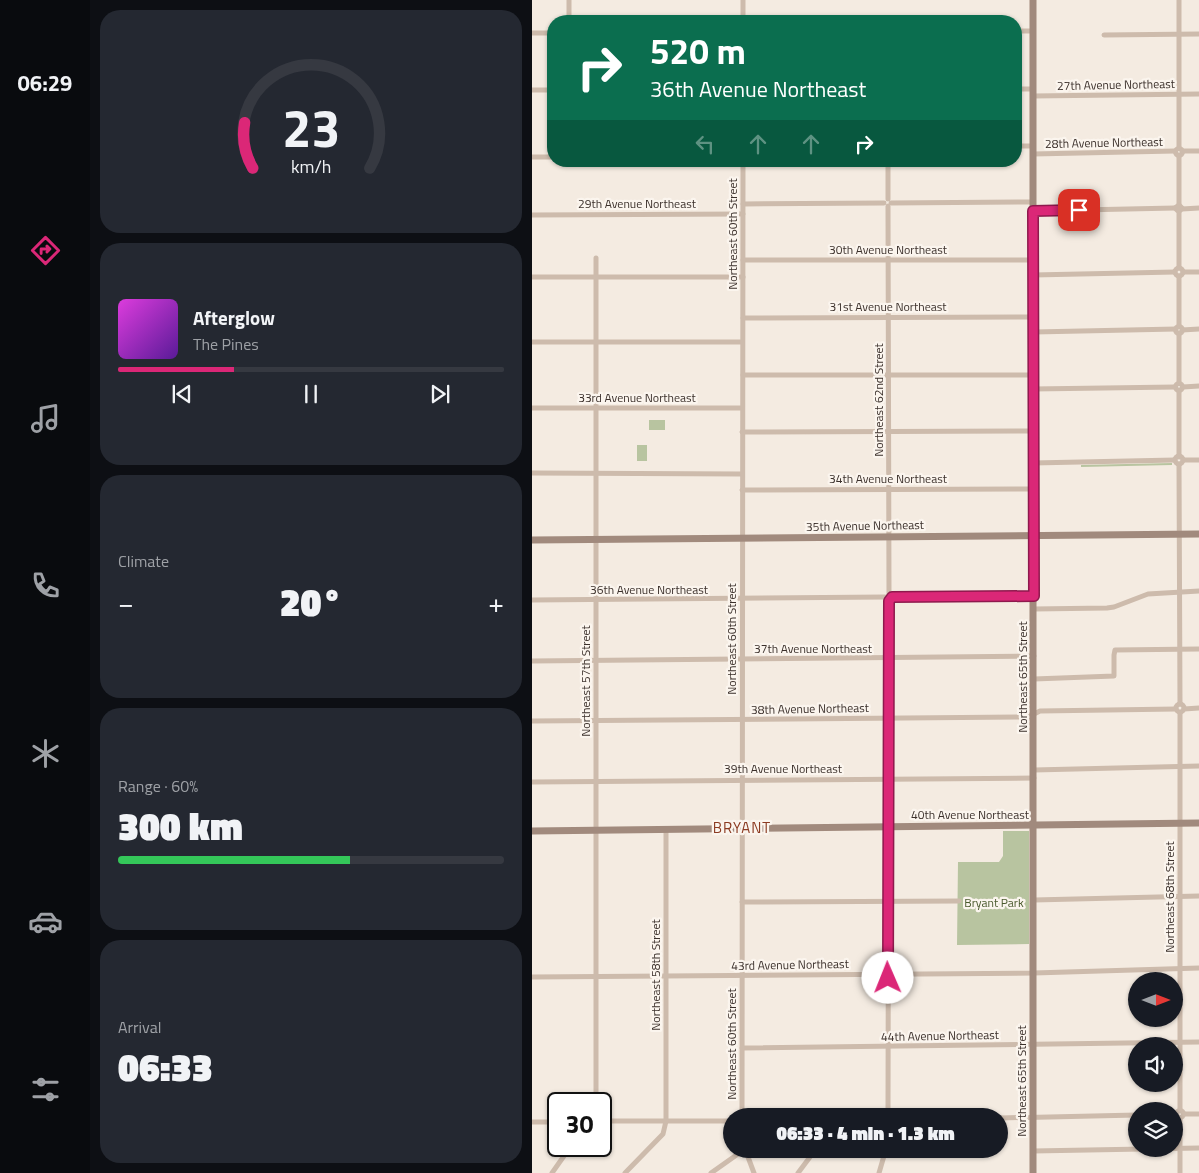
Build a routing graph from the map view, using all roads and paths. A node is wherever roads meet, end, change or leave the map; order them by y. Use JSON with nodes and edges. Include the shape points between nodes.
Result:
{"nodes":[{"id":1,"x":570,"y":0,"type":"edge"},
{"id":2,"x":742,"y":0,"type":"edge"},
{"id":3,"x":1033,"y":0,"type":"edge"},
{"id":4,"x":1179,"y":0,"type":"edge"},
{"id":5,"x":569,"y":15,"type":"edge"},
{"id":6,"x":742,"y":15,"type":"edge"},
{"id":7,"x":1022,"y":31,"type":"edge"},
{"id":8,"x":1033,"y":31,"type":"junction"},
{"id":9,"x":532,"y":33,"type":"edge"},
{"id":10,"x":547,"y":33,"type":"edge"},
{"id":11,"x":1179,"y":34,"type":"junction"},
{"id":12,"x":1198,"y":34,"type":"edge"},
{"id":13,"x":1104,"y":35,"type":"dead end"},
{"id":14,"x":532,"y":90,"type":"edge"},
{"id":15,"x":547,"y":90,"type":"edge"},
{"id":16,"x":1022,"y":90,"type":"edge"},
{"id":17,"x":1033,"y":93,"type":"junction"},
{"id":18,"x":1179,"y":94,"type":"junction"},
{"id":19,"x":1198,"y":94,"type":"edge"},
{"id":20,"x":1022,"y":146,"type":"edge"},
{"id":21,"x":1033,"y":146,"type":"junction"},
{"id":22,"x":1198,"y":151,"type":"edge"},
{"id":23,"x":1179,"y":152,"type":"junction"},
{"id":24,"x":1033,"y":154,"type":"junction"},
{"id":25,"x":532,"y":157,"type":"edge"},
{"id":26,"x":547,"y":157,"type":"edge"},
{"id":27,"x":743,"y":167,"type":"edge"},
{"id":28,"x":888,"y":167,"type":"edge"},
{"id":29,"x":1033,"y":202,"type":"junction"},
{"id":30,"x":888,"y":203,"type":"junction"},
{"id":31,"x":743,"y":204,"type":"junction"},
{"id":32,"x":1179,"y":208,"type":"junction"},
{"id":33,"x":1198,"y":208,"type":"edge"},
{"id":34,"x":1033,"y":211,"type":"junction"},
{"id":35,"x":743,"y":214,"type":"junction"},
{"id":36,"x":532,"y":215,"type":"edge"},
{"id":37,"x":596,"y":258,"type":"dead end"},
{"id":38,"x":743,"y":260,"type":"junction"},
{"id":39,"x":888,"y":260,"type":"junction"},
{"id":40,"x":1033,"y":260,"type":"junction"},
{"id":41,"x":1179,"y":272,"type":"junction"},
{"id":42,"x":1198,"y":272,"type":"edge"},
{"id":43,"x":1033,"y":275,"type":"junction"},
{"id":44,"x":532,"y":277,"type":"edge"},
{"id":45,"x":596,"y":277,"type":"junction"},
{"id":46,"x":742,"y":277,"type":"junction"},
{"id":47,"x":888,"y":317,"type":"junction"},
{"id":48,"x":1033,"y":317,"type":"junction"},
{"id":49,"x":742,"y":318,"type":"junction"},
{"id":50,"x":1198,"y":329,"type":"edge"},
{"id":51,"x":1179,"y":330,"type":"junction"},
{"id":52,"x":1034,"y":332,"type":"junction"},
{"id":53,"x":532,"y":342,"type":"edge"},
{"id":54,"x":596,"y":342,"type":"junction"},
{"id":55,"x":742,"y":342,"type":"junction"},
{"id":56,"x":743,"y":375,"type":"junction"},
{"id":57,"x":888,"y":375,"type":"junction"},
{"id":58,"x":1033,"y":375,"type":"junction"},
{"id":59,"x":1198,"y":386,"type":"edge"},
{"id":60,"x":1179,"y":387,"type":"junction"},
{"id":61,"x":1033,"y":389,"type":"junction"},
{"id":62,"x":532,"y":408,"type":"edge"},
{"id":63,"x":596,"y":408,"type":"junction"},
{"id":64,"x":742,"y":408,"type":"junction"},
{"id":65,"x":1033,"y":431,"type":"junction"},
{"id":66,"x":742,"y":432,"type":"junction"},
{"id":67,"x":889,"y":432,"type":"junction"},
{"id":68,"x":1179,"y":460,"type":"junction"},
{"id":69,"x":1198,"y":460,"type":"edge"},
{"id":70,"x":1033,"y":463,"type":"junction"},
{"id":71,"x":532,"y":473,"type":"edge"},
{"id":72,"x":596,"y":473,"type":"junction"},
{"id":73,"x":742,"y":474,"type":"junction"},
{"id":74,"x":889,"y":488,"type":"junction"},
{"id":75,"x":1033,"y":488,"type":"junction"},
{"id":76,"x":742,"y":490,"type":"junction"},
{"id":77,"x":1180,"y":534,"type":"junction"},
{"id":78,"x":1198,"y":534,"type":"edge"},
{"id":79,"x":1034,"y":536,"type":"junction"},
{"id":80,"x":890,"y":537,"type":"junction"},
{"id":81,"x":596,"y":539,"type":"junction"},
{"id":82,"x":742,"y":539,"type":"junction"},
{"id":83,"x":532,"y":540,"type":"edge"},
{"id":84,"x":1180,"y":591,"type":"junction"},
{"id":85,"x":1198,"y":591,"type":"edge"},
{"id":86,"x":1034,"y":596,"type":"junction"},
{"id":87,"x":889,"y":597,"type":"junction"},
{"id":88,"x":596,"y":599,"type":"junction"},
{"id":89,"x":742,"y":599,"type":"junction"},
{"id":90,"x":532,"y":600,"type":"edge"},
{"id":91,"x":1034,"y":609,"type":"junction"},
{"id":92,"x":1180,"y":649,"type":"junction"},
{"id":93,"x":1198,"y":649,"type":"edge"},
{"id":94,"x":1034,"y":656,"type":"junction"},
{"id":95,"x":889,"y":658,"type":"junction"},
{"id":96,"x":742,"y":659,"type":"junction"},
{"id":97,"x":532,"y":660,"type":"edge"},
{"id":98,"x":596,"y":660,"type":"junction"},
{"id":99,"x":1034,"y":679,"type":"junction"},
{"id":100,"x":1198,"y":708,"type":"edge"},
{"id":101,"x":1180,"y":709,"type":"junction"},
{"id":102,"x":1034,"y":715,"type":"junction"},
{"id":103,"x":889,"y":718,"type":"junction"},
{"id":104,"x":742,"y":720,"type":"junction"},
{"id":105,"x":532,"y":721,"type":"edge"},
{"id":106,"x":595,"y":721,"type":"junction"},
{"id":107,"x":1198,"y":766,"type":"edge"},
{"id":108,"x":1180,"y":767,"type":"junction"},
{"id":109,"x":1034,"y":774,"type":"junction"},
{"id":110,"x":888,"y":778,"type":"junction"},
{"id":111,"x":742,"y":779,"type":"junction"},
{"id":112,"x":596,"y":781,"type":"junction"},
{"id":113,"x":532,"y":782,"type":"edge"},
{"id":114,"x":1180,"y":823,"type":"junction"},
{"id":115,"x":1198,"y":823,"type":"edge"},
{"id":116,"x":1034,"y":826,"type":"junction"},
{"id":117,"x":888,"y":827,"type":"junction"},
{"id":118,"x":742,"y":829,"type":"junction"},
{"id":119,"x":666,"y":830,"type":"junction"},
{"id":120,"x":532,"y":831,"type":"edge"},
{"id":121,"x":596,"y":831,"type":"junction"},
{"id":122,"x":1198,"y":896,"type":"edge"},
{"id":123,"x":1181,"y":897,"type":"junction"},
{"id":124,"x":959,"y":900,"type":"dead end"},
{"id":125,"x":1034,"y":900,"type":"junction"},
{"id":126,"x":742,"y":902,"type":"junction"},
{"id":127,"x":888,"y":902,"type":"junction"},
{"id":128,"x":1198,"y":968,"type":"edge"},
{"id":129,"x":1181,"y":969,"type":"junction"},
{"id":130,"x":1034,"y":973,"type":"junction"},
{"id":131,"x":888,"y":974,"type":"junction"},
{"id":132,"x":742,"y":975,"type":"junction"},
{"id":133,"x":532,"y":976,"type":"edge"},
{"id":134,"x":596,"y":976,"type":"junction"},
{"id":135,"x":666,"y":976,"type":"junction"},
{"id":136,"x":1180,"y":1037,"type":"edge"},
{"id":137,"x":1183,"y":1042,"type":"edge"},
{"id":138,"x":1198,"y":1042,"type":"edge"},
{"id":139,"x":1128,"y":1043,"type":"edge"},
{"id":140,"x":1034,"y":1045,"type":"junction"},
{"id":141,"x":888,"y":1046,"type":"junction"},
{"id":142,"x":742,"y":1048,"type":"junction"},
{"id":143,"x":596,"y":1092,"type":"edge"},
{"id":144,"x":742,"y":1108,"type":"edge"},
{"id":145,"x":888,"y":1108,"type":"edge"},
{"id":146,"x":1183,"y":1114,"type":"edge"},
{"id":147,"x":1198,"y":1114,"type":"edge"},
{"id":148,"x":1128,"y":1115,"type":"edge"},
{"id":149,"x":1008,"y":1118,"type":"edge"},
{"id":150,"x":1034,"y":1118,"type":"junction"},
{"id":151,"x":612,"y":1121,"type":"edge"},
{"id":152,"x":666,"y":1121,"type":"junction"},
{"id":153,"x":723,"y":1121,"type":"edge"},
{"id":154,"x":532,"y":1122,"type":"edge"},
{"id":155,"x":547,"y":1122,"type":"edge"},
{"id":156,"x":1198,"y":1148,"type":"edge"},
{"id":157,"x":1183,"y":1149,"type":"edge"},
{"id":158,"x":1128,"y":1150,"type":"edge"},
{"id":159,"x":1033,"y":1151,"type":"junction"},
{"id":160,"x":563,"y":1157,"type":"edge"},
{"id":161,"x":1180,"y":1157,"type":"edge"},
{"id":162,"x":732,"y":1158,"type":"edge"},
{"id":163,"x":748,"y":1158,"type":"edge"},
{"id":164,"x":809,"y":1158,"type":"edge"},
{"id":165,"x":883,"y":1158,"type":"edge"},
{"id":166,"x":552,"y":1173,"type":"edge"},
{"id":167,"x":625,"y":1173,"type":"edge"},
{"id":168,"x":711,"y":1173,"type":"edge"},
{"id":169,"x":754,"y":1173,"type":"edge"},
{"id":170,"x":798,"y":1173,"type":"edge"},
{"id":171,"x":879,"y":1173,"type":"edge"},
{"id":172,"x":1033,"y":1173,"type":"edge"},
{"id":173,"x":1180,"y":1173,"type":"edge"}],
"edges":[{"from":1,"to":5,"type":"street"},
{"from":2,"to":6,"type":"street"},
{"from":3,"to":8,"type":"main road","name":"Northeast 65th Street"},
{"from":4,"to":11,"type":"street","name":"Northeast 68th Street"},
{"from":7,"to":8,"type":"street"},
{"from":8,"to":17,"type":"main road","name":"Northeast 65th Street"},
{"from":9,"to":10,"type":"street"},
{"from":11,"to":12,"type":"street"},
{"from":11,"to":13,"type":"street"},
{"from":11,"to":18,"type":"street","name":"Northeast 68th Street"},
{"from":14,"to":15,"type":"street"},
{"from":16,"to":17,"type":"street","name":"27th Avenue Northeast"},
{"from":17,"to":18,"type":"street","name":"27th Avenue Northeast"},
{"from":17,"to":21,"type":"main road","name":"Northeast 65th Street"},
{"from":18,"to":19,"type":"street","name":"27th Avenue Northeast"},
{"from":18,"to":23,"type":"street","name":"Northeast 68th Street"},
{"from":20,"to":21,"type":"street","name":"28th Avenue Northeast"},
{"from":21,"to":24,"type":"main road","name":"Northeast 65th Street"},
{"from":22,"to":23,"type":"street","name":"28th Avenue Northeast"},
{"from":23,"to":24,"type":"street","name":"28th Avenue Northeast"},
{"from":23,"to":32,"type":"street","name":"Northeast 68th Street"},
{"from":24,"to":29,"type":"main road","name":"Northeast 65th Street"},
{"from":25,"to":26,"type":"street"},
{"from":27,"to":31,"type":"street","name":"Northeast 60th Street"},
{"from":28,"to":30,"type":"street","name":"Northeast 62nd Street"},
{"from":29,"to":30,"type":"street"},
{"from":29,"to":34,"type":"main road","name":"Northeast 65th Street"},
{"from":30,"to":31,"type":"street"},
{"from":30,"to":39,"type":"street","name":"Northeast 62nd Street"},
{"from":31,"to":35,"type":"street","name":"Northeast 60th Street"},
{"from":32,"to":33,"type":"street"},
{"from":32,"to":34,"type":"street"},
{"from":32,"to":41,"type":"street","name":"Northeast 68th Street"},
{"from":34,"to":40,"type":"main road","name":"Northeast 65th Street"},
{"from":35,"to":36,"type":"street","name":"29th Avenue Northeast"},
{"from":35,"to":38,"type":"street","name":"Northeast 60th Street"},
{"from":37,"to":45,"type":"street","name":"Northeast 57th Street"},
{"from":38,"to":39,"type":"street","name":"30th Avenue Northeast"},
{"from":38,"to":46,"type":"street","name":"Northeast 60th Street"},
{"from":39,"to":40,"type":"street","name":"30th Avenue Northeast"},
{"from":39,"to":47,"type":"street","name":"Northeast 62nd Street"},
{"from":40,"to":43,"type":"main road","name":"Northeast 65th Street"},
{"from":41,"to":42,"type":"street"},
{"from":41,"to":43,"type":"street"},
{"from":41,"to":51,"type":"street","name":"Northeast 68th Street"},
{"from":43,"to":48,"type":"main road","name":"Northeast 65th Street"},
{"from":44,"to":45,"type":"street"},
{"from":45,"to":46,"type":"street"},
{"from":45,"to":54,"type":"street","name":"Northeast 57th Street"},
{"from":46,"to":49,"type":"street","name":"Northeast 60th Street"},
{"from":47,"to":48,"type":"street","name":"31st Avenue Northeast"},
{"from":47,"to":49,"type":"street","name":"31st Avenue Northeast"},
{"from":47,"to":57,"type":"street","name":"Northeast 62nd Street"},
{"from":48,"to":52,"type":"main road","name":"Northeast 65th Street"},
{"from":49,"to":55,"type":"street","name":"Northeast 60th Street"},
{"from":50,"to":51,"type":"street"},
{"from":51,"to":52,"type":"street"},
{"from":51,"to":60,"type":"street","name":"Northeast 68th Street"},
{"from":52,"to":58,"type":"main road","name":"Northeast 65th Street"},
{"from":53,"to":54,"type":"street"},
{"from":54,"to":55,"type":"street"},
{"from":54,"to":63,"type":"street","name":"Northeast 57th Street"},
{"from":55,"to":56,"type":"street","name":"Northeast 60th Street"},
{"from":56,"to":57,"type":"street"},
{"from":56,"to":64,"type":"street","name":"Northeast 60th Street"},
{"from":57,"to":58,"type":"street"},
{"from":57,"to":67,"type":"street","name":"Northeast 62nd Street"},
{"from":58,"to":61,"type":"main road","name":"Northeast 65th Street"},
{"from":59,"to":60,"type":"street"},
{"from":60,"to":61,"type":"street"},
{"from":60,"to":68,"type":"street","name":"Northeast 68th Street"},
{"from":61,"to":65,"type":"main road","name":"Northeast 65th Street"},
{"from":62,"to":63,"type":"street","name":"33rd Avenue Northeast"},
{"from":63,"to":64,"type":"street","name":"33rd Avenue Northeast"},
{"from":63,"to":72,"type":"street","name":"Northeast 57th Street"},
{"from":64,"to":66,"type":"street","name":"Northeast 60th Street"},
{"from":65,"to":67,"type":"street"},
{"from":65,"to":70,"type":"main road","name":"Northeast 65th Street"},
{"from":66,"to":67,"type":"street"},
{"from":66,"to":73,"type":"street","name":"Northeast 60th Street"},
{"from":67,"to":74,"type":"street","name":"Northeast 62nd Street"},
{"from":68,"to":69,"type":"street"},
{"from":68,"to":70,"type":"street"},
{"from":68,"to":77,"type":"street","name":"Northeast 68th Street"},
{"from":70,"to":75,"type":"main road","name":"Northeast 65th Street"},
{"from":71,"to":72,"type":"street"},
{"from":72,"to":73,"type":"street"},
{"from":72,"to":81,"type":"street","name":"Northeast 57th Street"},
{"from":73,"to":76,"type":"street","name":"Northeast 60th Street"},
{"from":74,"to":75,"type":"street","name":"34th Avenue Northeast"},
{"from":74,"to":76,"type":"street","name":"34th Avenue Northeast"},
{"from":74,"to":80,"type":"street","name":"Northeast 62nd Street"},
{"from":75,"to":79,"type":"main road","name":"Northeast 65th Street"},
{"from":76,"to":82,"type":"street","name":"Northeast 60th Street"},
{"from":77,"to":78,"type":"main road","name":"35th Avenue Northeast"},
{"from":77,"to":79,"type":"main road","name":"35th Avenue Northeast"},
{"from":77,"to":84,"type":"street","name":"Northeast 68th Street"},
{"from":79,"to":80,"type":"main road","name":"35th Avenue Northeast"},
{"from":79,"to":86,"type":"main road","name":"Northeast 65th Street"},
{"from":80,"to":82,"type":"main road","name":"35th Avenue Northeast"},
{"from":80,"to":87,"type":"street","name":"Northeast 62nd Street"},
{"from":81,"to":82,"type":"main road","name":"35th Avenue Northeast"},
{"from":81,"to":83,"type":"main road","name":"35th Avenue Northeast"},
{"from":81,"to":88,"type":"street","name":"Northeast 57th Street"},
{"from":82,"to":89,"type":"street","name":"Northeast 60th Street"},
{"from":84,"to":85,"type":"street"},
{"from":84,"to":91,"type":"street","via":[[1148,594],[1108,608]]},
{"from":84,"to":92,"type":"street","name":"Northeast 68th Street"},
{"from":86,"to":87,"type":"street","name":"36th Avenue Northeast"},
{"from":86,"to":91,"type":"main road","name":"Northeast 65th Street"},
{"from":87,"to":89,"type":"street","name":"36th Avenue Northeast"},
{"from":87,"to":95,"type":"street","name":"Northeast 62nd Street"},
{"from":88,"to":89,"type":"street","name":"36th Avenue Northeast"},
{"from":88,"to":90,"type":"street","name":"36th Avenue Northeast"},
{"from":88,"to":98,"type":"street","name":"Northeast 57th Street"},
{"from":89,"to":96,"type":"street","name":"Northeast 60th Street"},
{"from":91,"to":94,"type":"main road","name":"Northeast 65th Street"},
{"from":92,"to":93,"type":"street"},
{"from":92,"to":99,"type":"street","via":[[1115,650],[1114,676]]},
{"from":92,"to":101,"type":"street","name":"Northeast 68th Street"},
{"from":94,"to":95,"type":"street","name":"37th Avenue Northeast"},
{"from":94,"to":99,"type":"main road","name":"Northeast 65th Street"},
{"from":95,"to":96,"type":"street","name":"37th Avenue Northeast"},
{"from":95,"to":103,"type":"street","name":"Northeast 62nd Street"},
{"from":96,"to":98,"type":"street","name":"37th Avenue Northeast"},
{"from":96,"to":104,"type":"street","name":"Northeast 60th Street"},
{"from":97,"to":98,"type":"street","name":"37th Avenue Northeast"},
{"from":98,"to":106,"type":"street","name":"Northeast 57th Street"},
{"from":99,"to":102,"type":"main road","name":"Northeast 65th Street"},
{"from":100,"to":101,"type":"street","name":"38th Avenue Northeast"},
{"from":101,"to":102,"type":"street","name":"38th Avenue Northeast","via":[[1040,711]]},
{"from":101,"to":108,"type":"street","name":"Northeast 68th Street"},
{"from":102,"to":103,"type":"street","name":"38th Avenue Northeast"},
{"from":102,"to":109,"type":"main road","name":"Northeast 65th Street"},
{"from":103,"to":104,"type":"street","name":"38th Avenue Northeast"},
{"from":103,"to":110,"type":"street","name":"Northeast 62nd Street"},
{"from":104,"to":106,"type":"street","name":"38th Avenue Northeast"},
{"from":104,"to":111,"type":"street","name":"Northeast 60th Street"},
{"from":105,"to":106,"type":"street","name":"38th Avenue Northeast"},
{"from":106,"to":112,"type":"street","name":"Northeast 57th Street"},
{"from":107,"to":108,"type":"street","name":"39th Avenue Northeast"},
{"from":108,"to":109,"type":"street","name":"39th Avenue Northeast"},
{"from":108,"to":114,"type":"street","name":"Northeast 68th Street"},
{"from":109,"to":110,"type":"street","name":"39th Avenue Northeast"},
{"from":109,"to":116,"type":"main road","name":"Northeast 65th Street"},
{"from":110,"to":111,"type":"street","name":"39th Avenue Northeast"},
{"from":110,"to":117,"type":"street","name":"Northeast 62nd Street"},
{"from":111,"to":112,"type":"street","name":"39th Avenue Northeast"},
{"from":111,"to":118,"type":"street","name":"Northeast 60th Street"},
{"from":112,"to":113,"type":"street","name":"39th Avenue Northeast"},
{"from":112,"to":121,"type":"street","name":"Northeast 57th Street"},
{"from":114,"to":115,"type":"main road","name":"40th Avenue Northeast"},
{"from":114,"to":116,"type":"main road","name":"40th Avenue Northeast"},
{"from":114,"to":123,"type":"street","name":"Northeast 68th Street"},
{"from":116,"to":117,"type":"main road","name":"40th Avenue Northeast"},
{"from":116,"to":125,"type":"main road","name":"Northeast 65th Street"},
{"from":117,"to":118,"type":"main road","name":"40th Avenue Northeast"},
{"from":117,"to":127,"type":"street","name":"Northeast 62nd Street"},
{"from":118,"to":119,"type":"main road","name":"40th Avenue Northeast"},
{"from":118,"to":126,"type":"street","name":"Northeast 60th Street"},
{"from":119,"to":121,"type":"main road","name":"40th Avenue Northeast"},
{"from":119,"to":135,"type":"street","name":"Northeast 58th Street"},
{"from":120,"to":121,"type":"main road","name":"40th Avenue Northeast"},
{"from":121,"to":134,"type":"street","name":"Northeast 57th Street"},
{"from":122,"to":123,"type":"street"},
{"from":123,"to":125,"type":"street"},
{"from":123,"to":129,"type":"street","name":"Northeast 68th Street"},
{"from":124,"to":127,"type":"street"},
{"from":125,"to":130,"type":"main road","name":"Northeast 65th Street"},
{"from":126,"to":127,"type":"street"},
{"from":126,"to":132,"type":"street","name":"Northeast 60th Street"},
{"from":127,"to":131,"type":"street","name":"Northeast 62nd Street"},
{"from":128,"to":129,"type":"street","name":"43rd Avenue Northeast"},
{"from":129,"to":130,"type":"street","name":"43rd Avenue Northeast"},
{"from":129,"to":136,"type":"street","name":"Northeast 68th Street"},
{"from":130,"to":131,"type":"street","name":"43rd Avenue Northeast"},
{"from":130,"to":140,"type":"main road","name":"Northeast 65th Street"},
{"from":131,"to":132,"type":"street","name":"43rd Avenue Northeast"},
{"from":131,"to":141,"type":"street","name":"Northeast 62nd Street"},
{"from":132,"to":135,"type":"street","name":"43rd Avenue Northeast"},
{"from":132,"to":142,"type":"street","name":"Northeast 60th Street"},
{"from":133,"to":134,"type":"street","name":"43rd Avenue Northeast"},
{"from":134,"to":135,"type":"street","name":"43rd Avenue Northeast"},
{"from":134,"to":143,"type":"street","name":"Northeast 57th Street"},
{"from":135,"to":152,"type":"street","name":"Northeast 58th Street"},
{"from":137,"to":138,"type":"street","name":"44th Avenue Northeast"},
{"from":139,"to":140,"type":"street","name":"44th Avenue Northeast"},
{"from":140,"to":141,"type":"street","name":"44th Avenue Northeast"},
{"from":140,"to":150,"type":"main road","name":"Northeast 65th Street"},
{"from":141,"to":142,"type":"street","name":"44th Avenue Northeast"},
{"from":141,"to":145,"type":"street","name":"Northeast 62nd Street"},
{"from":142,"to":144,"type":"street","name":"Northeast 60th Street"},
{"from":146,"to":147,"type":"street"},
{"from":148,"to":150,"type":"street"},
{"from":149,"to":150,"type":"street"},
{"from":150,"to":159,"type":"main road","name":"Northeast 65th Street"},
{"from":151,"to":152,"type":"street"},
{"from":152,"to":153,"type":"street"},
{"from":152,"to":167,"type":"street","via":[[663,1134]]},
{"from":154,"to":155,"type":"street"},
{"from":156,"to":157,"type":"street"},
{"from":158,"to":159,"type":"street"},
{"from":159,"to":172,"type":"main road","name":"Northeast 65th Street"},
{"from":160,"to":166,"type":"street"},
{"from":161,"to":173,"type":"street","name":"Northeast 68th Street"},
{"from":162,"to":168,"type":"street"},
{"from":163,"to":169,"type":"street"},
{"from":164,"to":170,"type":"street"},
{"from":165,"to":171,"type":"street"}]}
